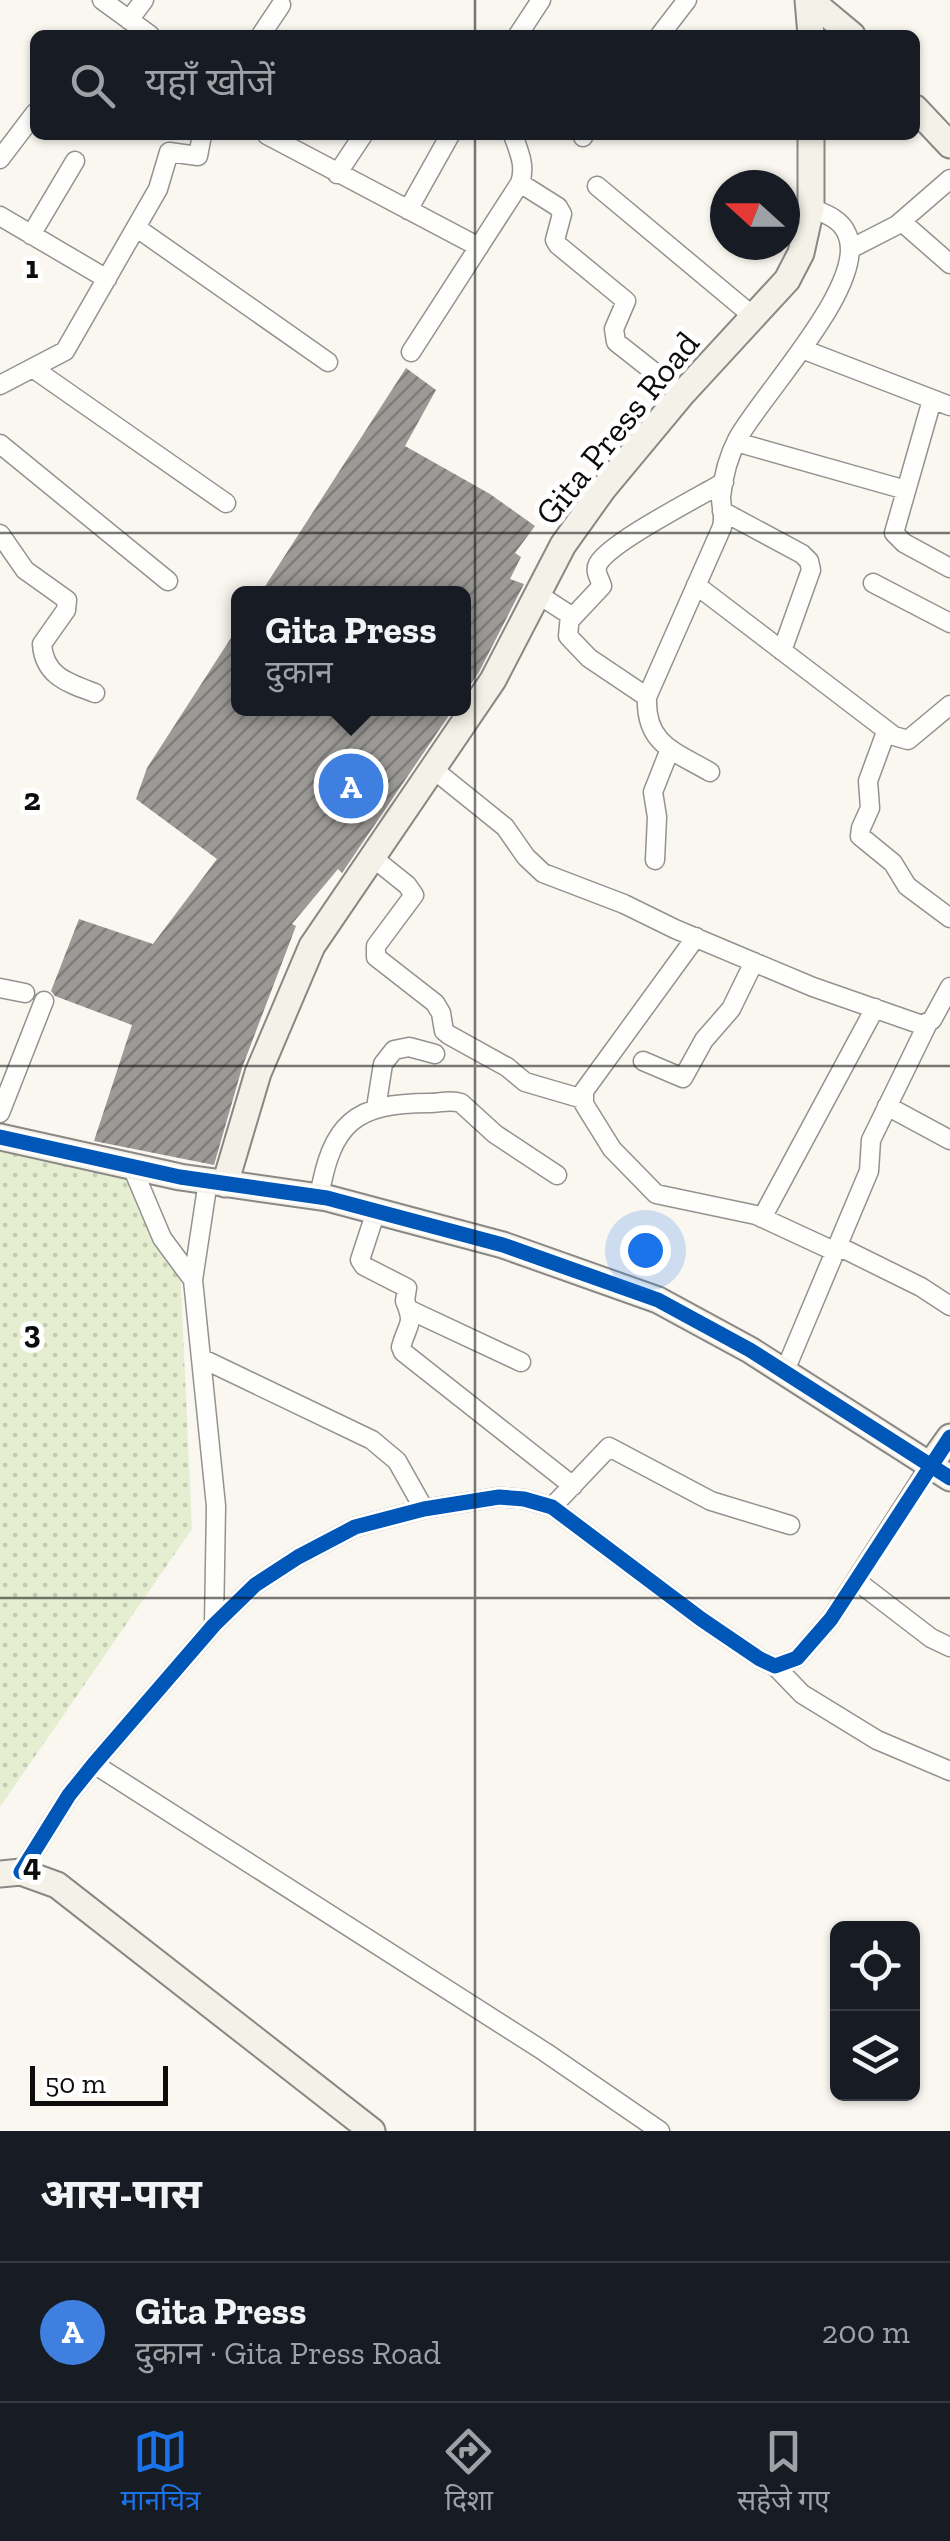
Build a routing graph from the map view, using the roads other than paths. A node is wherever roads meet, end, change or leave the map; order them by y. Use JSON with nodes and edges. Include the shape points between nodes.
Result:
{"nodes":[{"id":1,"x":102,"y":0,"type":"edge"},
{"id":2,"x":144,"y":0,"type":"edge"},
{"id":3,"x":541,"y":0,"type":"edge"},
{"id":4,"x":687,"y":0,"type":"edge"},
{"id":5,"x":809,"y":0,"type":"edge"},
{"id":6,"x":281,"y":5,"type":"dead end"},
{"id":7,"x":137,"y":29,"type":"edge"},
{"id":8,"x":264,"y":30,"type":"edge"},
{"id":9,"x":521,"y":30,"type":"edge"},
{"id":10,"x":664,"y":30,"type":"edge"},
{"id":11,"x":812,"y":30,"type":"edge"},
{"id":12,"x":846,"y":30,"type":"edge"},
{"id":13,"x":920,"y":113,"type":"edge"},
{"id":14,"x":30,"y":117,"type":"edge"},
{"id":15,"x":8,"y":133,"type":"edge"},
{"id":16,"x":201,"y":140,"type":"edge"},
{"id":17,"x":277,"y":140,"type":"edge"},
{"id":18,"x":359,"y":140,"type":"edge"},
{"id":19,"x":447,"y":140,"type":"edge"},
{"id":20,"x":515,"y":140,"type":"edge"},
{"id":21,"x":811,"y":140,"type":"edge"},
{"id":22,"x":950,"y":145,"type":"edge"},
{"id":23,"x":0,"y":159,"type":"edge"},
{"id":24,"x":76,"y":161,"type":"dead end"},
{"id":25,"x":337,"y":174,"type":"junction"},
{"id":26,"x":950,"y":179,"type":"edge"},
{"id":27,"x":520,"y":183,"type":"junction"},
{"id":28,"x":597,"y":186,"type":"dead end"},
{"id":29,"x":812,"y":208,"type":"junction"},
{"id":30,"x":408,"y":210,"type":"junction"},
{"id":31,"x":0,"y":216,"type":"edge"},
{"id":32,"x":902,"y":222,"type":"junction"},
{"id":33,"x":137,"y":228,"type":"junction"},
{"id":34,"x":32,"y":234,"type":"junction"},
{"id":35,"x":479,"y":246,"type":"junction"},
{"id":36,"x":852,"y":248,"type":"junction"},
{"id":37,"x":950,"y":264,"type":"edge"},
{"id":38,"x":107,"y":279,"type":"junction"},
{"id":39,"x":754,"y":317,"type":"junction"},
{"id":40,"x":802,"y":349,"type":"junction"},
{"id":41,"x":411,"y":352,"type":"dead end"},
{"id":42,"x":328,"y":362,"type":"dead end"},
{"id":43,"x":34,"y":368,"type":"junction"},
{"id":44,"x":0,"y":385,"type":"edge"},
{"id":45,"x":682,"y":394,"type":"junction"},
{"id":46,"x":941,"y":403,"type":"edge"},
{"id":47,"x":736,"y":442,"type":"junction"},
{"id":48,"x":0,"y":444,"type":"edge"},
{"id":49,"x":726,"y":474,"type":"junction"},
{"id":50,"x":906,"y":490,"type":"junction"},
{"id":51,"x":226,"y":503,"type":"dead end"},
{"id":52,"x":722,"y":511,"type":"junction"},
{"id":53,"x":2,"y":543,"type":"edge"},
{"id":54,"x":950,"y":568,"type":"edge"},
{"id":55,"x":168,"y":581,"type":"dead end"},
{"id":56,"x":874,"y":584,"type":"dead end"},
{"id":57,"x":696,"y":585,"type":"junction"},
{"id":58,"x":539,"y":594,"type":"junction"},
{"id":59,"x":571,"y":619,"type":"junction"},
{"id":60,"x":950,"y":622,"type":"edge"},
{"id":61,"x":782,"y":652,"type":"junction"},
{"id":62,"x":94,"y":693,"type":"dead end"},
{"id":63,"x":648,"y":697,"type":"junction"},
{"id":64,"x":950,"y":704,"type":"edge"},
{"id":65,"x":471,"y":712,"type":"edge"},
{"id":66,"x":468,"y":716,"type":"edge"},
{"id":67,"x":886,"y":732,"type":"junction"},
{"id":68,"x":670,"y":748,"type":"junction"},
{"id":69,"x":433,"y":770,"type":"junction"},
{"id":70,"x":710,"y":772,"type":"dead end"},
{"id":71,"x":372,"y":856,"type":"junction"},
{"id":72,"x":655,"y":860,"type":"dead end"},
{"id":73,"x":950,"y":918,"type":"edge"},
{"id":74,"x":696,"y":937,"type":"junction"},
{"id":75,"x":754,"y":962,"type":"junction"},
{"id":76,"x":0,"y":988,"type":"edge"},
{"id":77,"x":950,"y":988,"type":"edge"},
{"id":78,"x":25,"y":993,"type":"dead end"},
{"id":79,"x":44,"y":1001,"type":"dead end"},
{"id":80,"x":875,"y":1008,"type":"junction"},
{"id":81,"x":927,"y":1025,"type":"junction"},
{"id":82,"x":435,"y":1054,"type":"dead end"},
{"id":83,"x":643,"y":1061,"type":"dead end"},
{"id":84,"x":582,"y":1099,"type":"junction"},
{"id":85,"x":887,"y":1106,"type":"junction"},
{"id":86,"x":376,"y":1108,"type":"junction"},
{"id":87,"x":0,"y":1113,"type":"edge"},
{"id":88,"x":0,"y":1136,"type":"edge"},
{"id":89,"x":950,"y":1140,"type":"edge"},
{"id":90,"x":132,"y":1167,"type":"junction"},
{"id":91,"x":557,"y":1175,"type":"dead end"},
{"id":92,"x":216,"y":1182,"type":"junction"},
{"id":93,"x":318,"y":1197,"type":"junction"},
{"id":94,"x":376,"y":1211,"type":"junction"},
{"id":95,"x":762,"y":1218,"type":"junction"},
{"id":96,"x":837,"y":1249,"type":"junction"},
{"id":97,"x":192,"y":1280,"type":"junction"},
{"id":98,"x":950,"y":1306,"type":"edge"},
{"id":99,"x":412,"y":1310,"type":"junction"},
{"id":100,"x":201,"y":1358,"type":"junction"},
{"id":101,"x":522,"y":1362,"type":"dead end"},
{"id":102,"x":784,"y":1373,"type":"junction"},
{"id":103,"x":950,"y":1437,"type":"edge"},
{"id":104,"x":940,"y":1471,"type":"edge"},
{"id":105,"x":573,"y":1486,"type":"junction"},
{"id":106,"x":552,"y":1507,"type":"junction"},
{"id":107,"x":424,"y":1509,"type":"junction"},
{"id":108,"x":790,"y":1525,"type":"dead end"},
{"id":109,"x":858,"y":1582,"type":"junction"},
{"id":110,"x":214,"y":1625,"type":"junction"},
{"id":111,"x":950,"y":1647,"type":"edge"},
{"id":112,"x":775,"y":1666,"type":"junction"},
{"id":113,"x":94,"y":1764,"type":"junction"},
{"id":114,"x":950,"y":1770,"type":"edge"},
{"id":115,"x":11,"y":1873,"type":"edge"},
{"id":116,"x":372,"y":2131,"type":"edge"},
{"id":117,"x":660,"y":2131,"type":"edge"}],
"edges":[{"from":1,"to":7,"type":"street"},
{"from":2,"to":7,"type":"street"},
{"from":3,"to":9,"type":"street"},
{"from":4,"to":10,"type":"street"},
{"from":5,"to":11,"type":"main road"},
{"from":5,"to":12,"type":"main road"},
{"from":6,"to":8,"type":"street"},
{"from":13,"to":22,"type":"main road"},
{"from":14,"to":15,"type":"street"},
{"from":15,"to":23,"type":"street"},
{"from":16,"to":33,"type":"street","via":[[198,156],[169,152]]},
{"from":17,"to":25,"type":"street"},
{"from":18,"to":25,"type":"street"},
{"from":19,"to":30,"type":"street"},
{"from":20,"to":27,"type":"street","via":[[524,173]]},
{"from":21,"to":29,"type":"main road","name":"Gita Press Road"},
{"from":24,"to":34,"type":"street"},
{"from":25,"to":30,"type":"street"},
{"from":26,"to":32,"type":"street"},
{"from":27,"to":35,"type":"street"},
{"from":27,"to":45,"type":"street","via":[[558,207],[558,245],[626,301],[614,329],[616,342]]},
{"from":28,"to":39,"type":"street"},
{"from":29,"to":36,"type":"street","via":[[836,219]]},
{"from":29,"to":39,"type":"main road","name":"Gita Press Road","via":[[788,280]]},
{"from":30,"to":35,"type":"street"},
{"from":31,"to":34,"type":"street"},
{"from":32,"to":36,"type":"street"},
{"from":32,"to":37,"type":"street"},
{"from":33,"to":38,"type":"street"},
{"from":33,"to":42,"type":"street"},
{"from":34,"to":38,"type":"street"},
{"from":35,"to":41,"type":"street"},
{"from":36,"to":40,"type":"street","via":[[824,319]]},
{"from":38,"to":43,"type":"street","via":[[65,351]]},
{"from":39,"to":45,"type":"main road","name":"Gita Press Road"},
{"from":40,"to":46,"type":"street"},
{"from":40,"to":47,"type":"street"},
{"from":43,"to":44,"type":"street"},
{"from":43,"to":51,"type":"street"},
{"from":45,"to":58,"type":"main road","name":"Gita Press Road","via":[[603,489]]},
{"from":46,"to":50,"type":"street"},
{"from":47,"to":49,"type":"street"},
{"from":47,"to":50,"type":"street"},
{"from":48,"to":55,"type":"street"},
{"from":49,"to":52,"type":"street"},
{"from":49,"to":59,"type":"street","via":[[598,564],[602,586]]},
{"from":50,"to":54,"type":"street","via":[[896,538]]},
{"from":52,"to":57,"type":"street","via":[[722,527]]},
{"from":52,"to":61,"type":"street","via":[[809,561]]},
{"from":53,"to":62,"type":"street","via":[[67,600],[42,644],[53,674]]},
{"from":56,"to":60,"type":"street"},
{"from":57,"to":61,"type":"street"},
{"from":57,"to":63,"type":"street"},
{"from":58,"to":59,"type":"street"},
{"from":58,"to":65,"type":"main road","name":"Gita Press Road"},
{"from":59,"to":63,"type":"street","via":[[566,632],[582,652]]},
{"from":61,"to":67,"type":"street"},
{"from":63,"to":68,"type":"street","via":[[652,732]]},
{"from":64,"to":67,"type":"street","via":[[908,740]]},
{"from":66,"to":69,"type":"main road","name":"Gita Press Road"},
{"from":67,"to":73,"type":"street","via":[[868,781],[870,808],[860,836]]},
{"from":68,"to":70,"type":"street"},
{"from":68,"to":72,"type":"street","via":[[653,792]]},
{"from":69,"to":71,"type":"main road","name":"Gita Press Road"},
{"from":69,"to":74,"type":"street","via":[[505,827],[543,874]]},
{"from":71,"to":84,"type":"street","via":[[414,895],[376,946],[376,957],[434,1003],[444,1032],[525,1082]]},
{"from":71,"to":92,"type":"main road","name":"Gita Press Road","via":[[296,977]]},
{"from":74,"to":75,"type":"street"},
{"from":74,"to":84,"type":"street"},
{"from":75,"to":80,"type":"street"},
{"from":75,"to":83,"type":"street","via":[[683,1078]]},
{"from":76,"to":78,"type":"street"},
{"from":77,"to":81,"type":"street"},
{"from":79,"to":87,"type":"street"},
{"from":80,"to":81,"type":"street"},
{"from":80,"to":95,"type":"street"},
{"from":81,"to":85,"type":"street"},
{"from":82,"to":86,"type":"street","via":[[394,1050],[383,1064]]},
{"from":84,"to":95,"type":"street","via":[[617,1156],[656,1194]]},
{"from":85,"to":89,"type":"street"},
{"from":85,"to":96,"type":"street","via":[[870,1140],[870,1171]]},
{"from":86,"to":91,"type":"street","via":[[461,1103]]},
{"from":86,"to":93,"type":"street","via":[[345,1128],[332,1146]]},
{"from":88,"to":90,"type":"main road"},
{"from":90,"to":92,"type":"main road"},
{"from":90,"to":97,"type":"street","via":[[162,1238]]},
{"from":92,"to":93,"type":"main road"},
{"from":92,"to":97,"type":"street"},
{"from":93,"to":94,"type":"main road"},
{"from":94,"to":99,"type":"street","via":[[361,1263],[402,1283]]},
{"from":94,"to":102,"type":"main road","via":[[503,1245],[658,1300]]},
{"from":95,"to":96,"type":"street"},
{"from":96,"to":98,"type":"street"},
{"from":96,"to":102,"type":"street"},
{"from":97,"to":100,"type":"street"},
{"from":99,"to":101,"type":"street"},
{"from":99,"to":105,"type":"street","via":[[401,1346],[407,1357]]},
{"from":100,"to":107,"type":"street","via":[[372,1440],[397,1461]]},
{"from":100,"to":110,"type":"street","via":[[216,1506]]},
{"from":102,"to":104,"type":"main road"},
{"from":103,"to":104,"type":"main road"},
{"from":104,"to":109,"type":"street"},
{"from":105,"to":106,"type":"street"},
{"from":105,"to":108,"type":"street","via":[[609,1447],[712,1501]]},
{"from":106,"to":107,"type":"street","via":[[498,1497]]},
{"from":106,"to":112,"type":"street"},
{"from":107,"to":110,"type":"street","via":[[355,1527],[298,1557],[255,1585]]},
{"from":109,"to":111,"type":"street"},
{"from":109,"to":112,"type":"street","via":[[798,1658]]},
{"from":110,"to":113,"type":"street"},
{"from":112,"to":114,"type":"street","via":[[802,1694],[876,1740]]},
{"from":113,"to":115,"type":"street"},
{"from":113,"to":117,"type":"street"},
{"from":115,"to":116,"type":"main road","via":[[57,1884]]}]}
